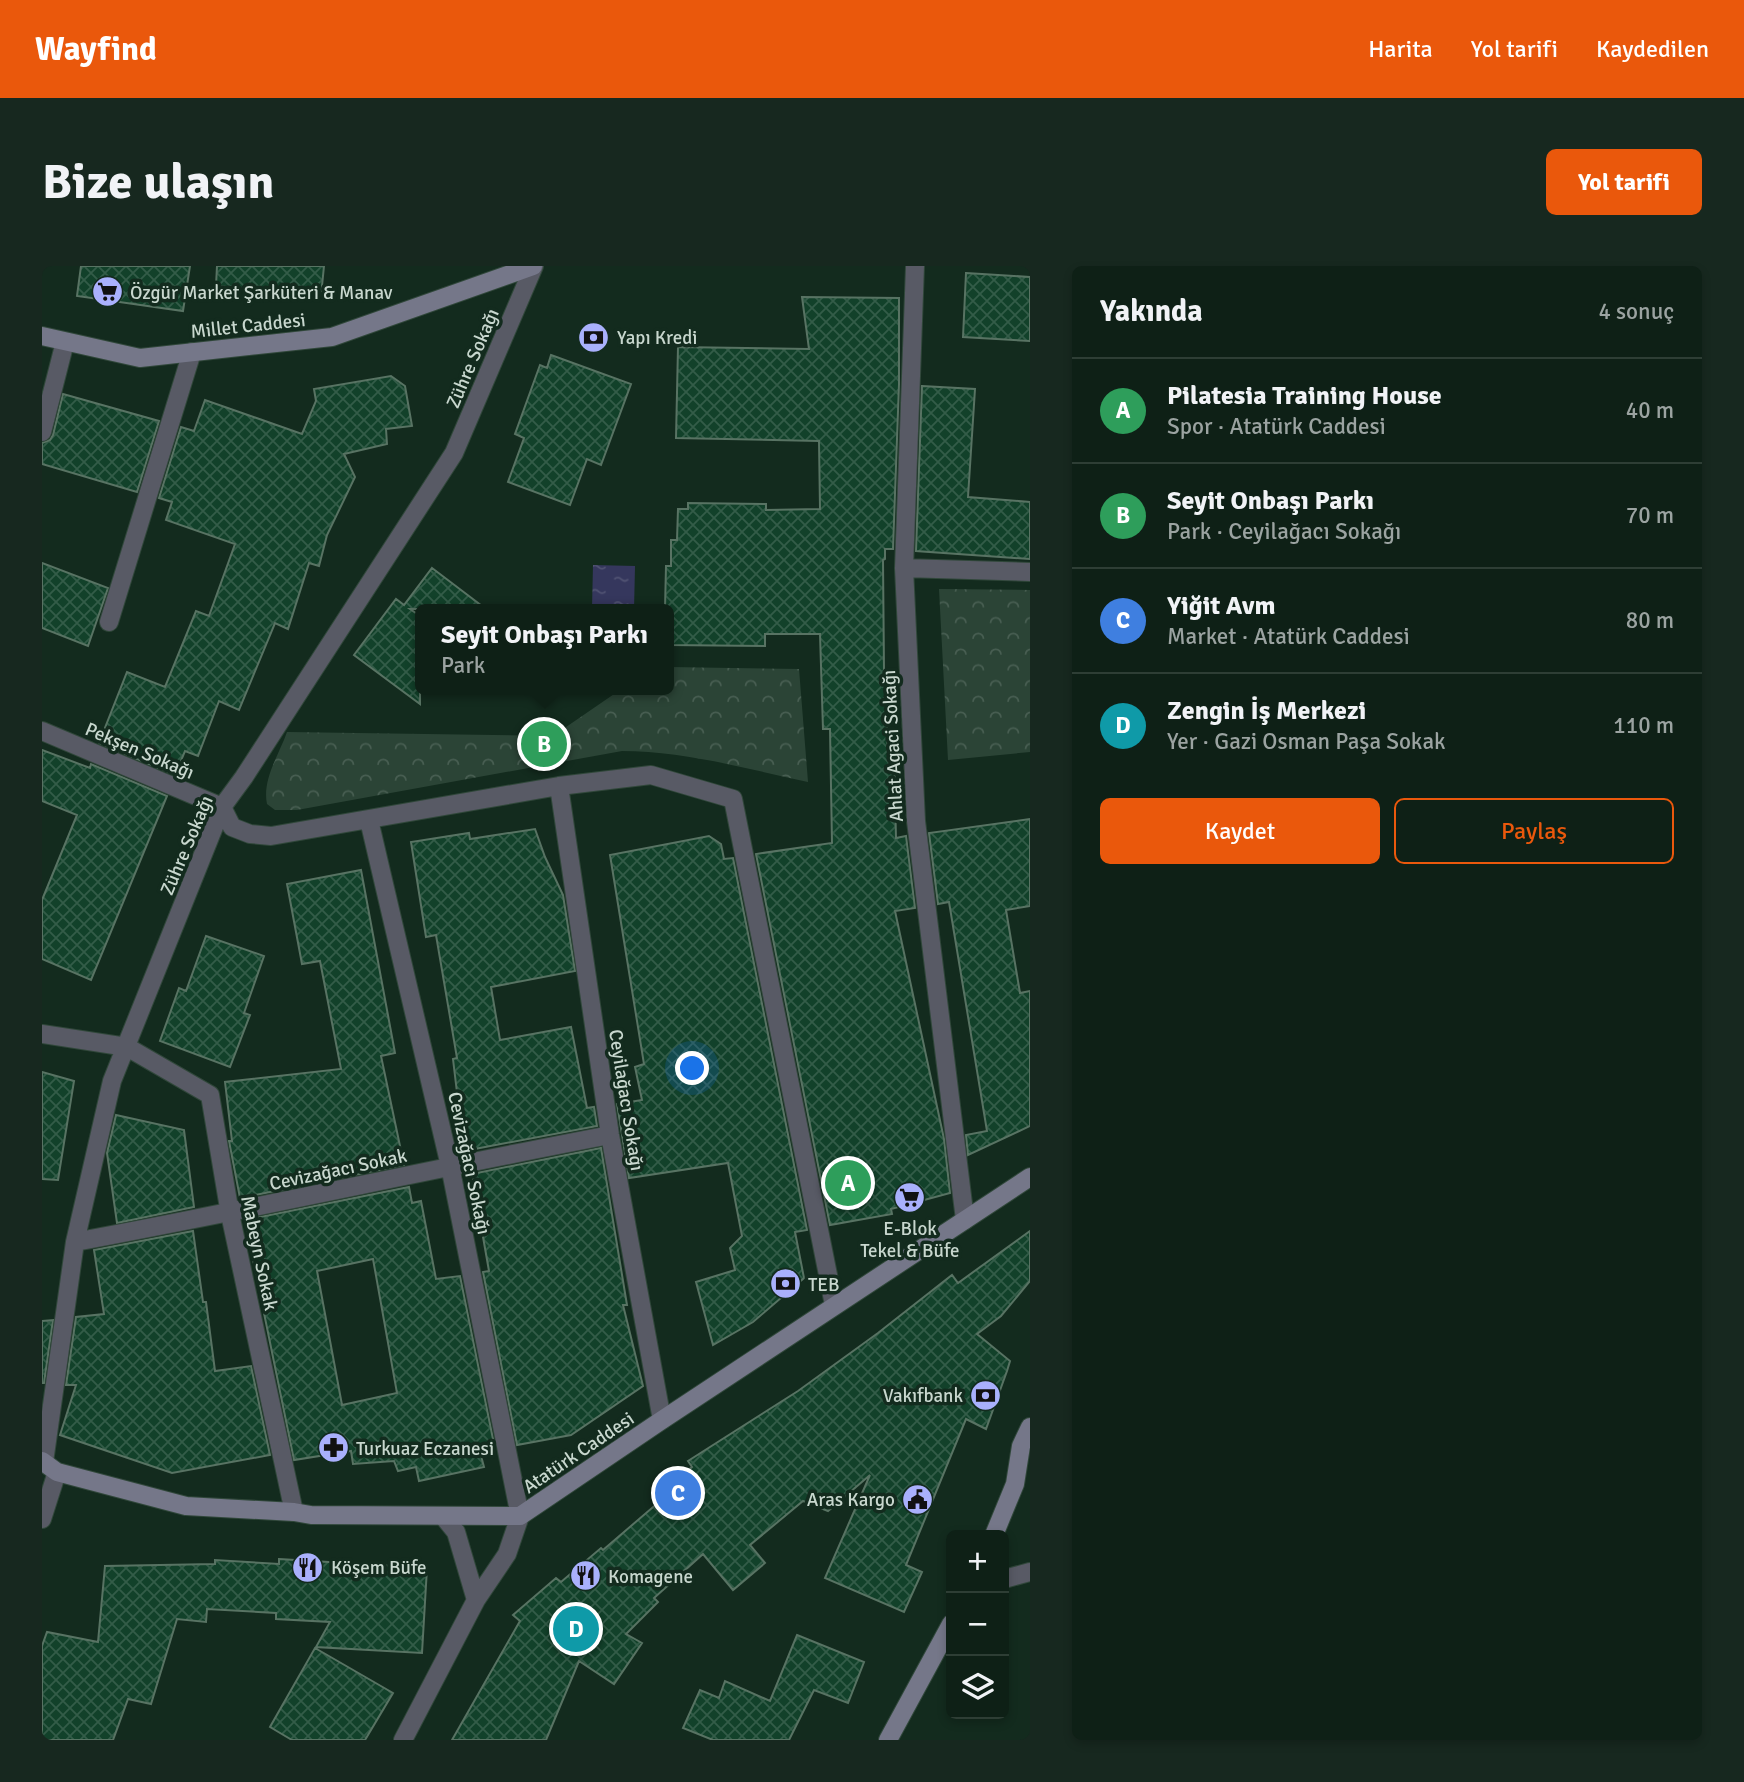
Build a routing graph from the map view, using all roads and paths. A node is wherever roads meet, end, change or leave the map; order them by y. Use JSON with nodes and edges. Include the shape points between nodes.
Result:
{"nodes":[{"id":1,"x":533,"y":266,"type":"edge"},
{"id":2,"x":915,"y":266,"type":"edge"},
{"id":3,"x":42,"y":336,"type":"edge"},
{"id":4,"x":65,"y":342,"type":"junction"},
{"id":5,"x":192,"y":352,"type":"junction"},
{"id":6,"x":42,"y":432,"type":"edge"},
{"id":7,"x":904,"y":568,"type":"junction"},
{"id":8,"x":1030,"y":572,"type":"edge"},
{"id":9,"x":109,"y":622,"type":"dead end"},
{"id":10,"x":42,"y":731,"type":"edge"},
{"id":11,"x":559,"y":786,"type":"junction"},
{"id":12,"x":222,"y":807,"type":"junction"},
{"id":13,"x":369,"y":820,"type":"junction"},
{"id":14,"x":42,"y":1034,"type":"edge"},
{"id":15,"x":127,"y":1047,"type":"junction"},
{"id":16,"x":611,"y":1135,"type":"junction"},
{"id":17,"x":450,"y":1166,"type":"junction"},
{"id":18,"x":1030,"y":1177,"type":"edge"},
{"id":19,"x":230,"y":1214,"type":"junction"},
{"id":20,"x":965,"y":1220,"type":"junction"},
{"id":21,"x":75,"y":1242,"type":"junction"},
{"id":22,"x":834,"y":1305,"type":"junction"},
{"id":23,"x":662,"y":1420,"type":"junction"},
{"id":24,"x":1030,"y":1427,"type":"edge"},
{"id":25,"x":48,"y":1465,"type":"edge"},
{"id":26,"x":1030,"y":1471,"type":"edge"},
{"id":27,"x":1015,"y":1484,"type":"junction"},
{"id":28,"x":294,"y":1512,"type":"junction"},
{"id":29,"x":443,"y":1516,"type":"junction"},
{"id":30,"x":520,"y":1516,"type":"junction"},
{"id":31,"x":42,"y":1520,"type":"edge"},
{"id":32,"x":996,"y":1530,"type":"edge"},
{"id":33,"x":1030,"y":1572,"type":"edge"},
{"id":34,"x":1009,"y":1578,"type":"edge"},
{"id":35,"x":476,"y":1600,"type":"junction"},
{"id":36,"x":946,"y":1633,"type":"edge"},
{"id":37,"x":403,"y":1740,"type":"edge"},
{"id":38,"x":888,"y":1740,"type":"edge"}],
"edges":[{"from":1,"to":5,"type":"street","name":"Millet Caddesi","via":[[332,337]]},
{"from":1,"to":12,"type":"street","name":"Zühre Sokağı","via":[[454,453]]},
{"from":2,"to":7,"type":"street","name":"Ahlat Agaci Sokağı"},
{"from":3,"to":4,"type":"street","name":"Millet Caddesi"},
{"from":4,"to":5,"type":"street","name":"Millet Caddesi","via":[[140,358]]},
{"from":4,"to":6,"type":"street"},
{"from":5,"to":9,"type":"street"},
{"from":7,"to":8,"type":"street"},
{"from":7,"to":20,"type":"street","name":"Ahlat Agaci Sokağı","via":[[916,821]]},
{"from":10,"to":12,"type":"street","name":"Pekşen Sokağı"},
{"from":11,"to":13,"type":"street"},
{"from":11,"to":16,"type":"street","name":"Ceyilağacı Sokağı"},
{"from":11,"to":22,"type":"street","via":[[651,775],[733,799]]},
{"from":12,"to":13,"type":"street","via":[[232,827],[271,836]]},
{"from":12,"to":15,"type":"street","name":"Zühre Sokağı"},
{"from":13,"to":17,"type":"street","name":"Cevizağacı Sokağı"},
{"from":14,"to":15,"type":"street"},
{"from":15,"to":19,"type":"street","name":"Mabeyn Sokak","via":[[210,1095]]},
{"from":15,"to":21,"type":"street","name":"Zühre Sokağı","via":[[112,1081]]},
{"from":16,"to":17,"type":"street","name":"Cevizağacı Sokak"},
{"from":16,"to":23,"type":"street","name":"Ceyilağacı Sokağı"},
{"from":17,"to":19,"type":"street","name":"Cevizağacı Sokak"},
{"from":17,"to":30,"type":"street","name":"Cevizağacı Sokağı"},
{"from":18,"to":20,"type":"street","name":"Atatürk Caddesi"},
{"from":19,"to":21,"type":"street","name":"Cevizağacı Sokak"},
{"from":19,"to":28,"type":"street","name":"Mabeyn Sokak"},
{"from":20,"to":22,"type":"street","name":"Atatürk Caddesi"},
{"from":21,"to":25,"type":"street","name":"Zühre Sokağı"},
{"from":22,"to":23,"type":"street","name":"Atatürk Caddesi"},
{"from":23,"to":30,"type":"street","name":"Atatürk Caddesi"},
{"from":24,"to":27,"type":"street","via":[[1021,1446]]},
{"from":25,"to":28,"type":"street","name":"Atatürk Caddesi","via":[[186,1506]]},
{"from":25,"to":31,"type":"street","name":"Zühre Sokağı"},
{"from":26,"to":27,"type":"street"},
{"from":27,"to":32,"type":"street"},
{"from":28,"to":29,"type":"street","name":"Atatürk Caddesi"},
{"from":29,"to":30,"type":"street","name":"Atatürk Caddesi"},
{"from":29,"to":35,"type":"street","via":[[456,1532]]},
{"from":30,"to":35,"type":"street","via":[[507,1554]]},
{"from":33,"to":34,"type":"street"},
{"from":35,"to":37,"type":"street"},
{"from":36,"to":38,"type":"street"}]}
